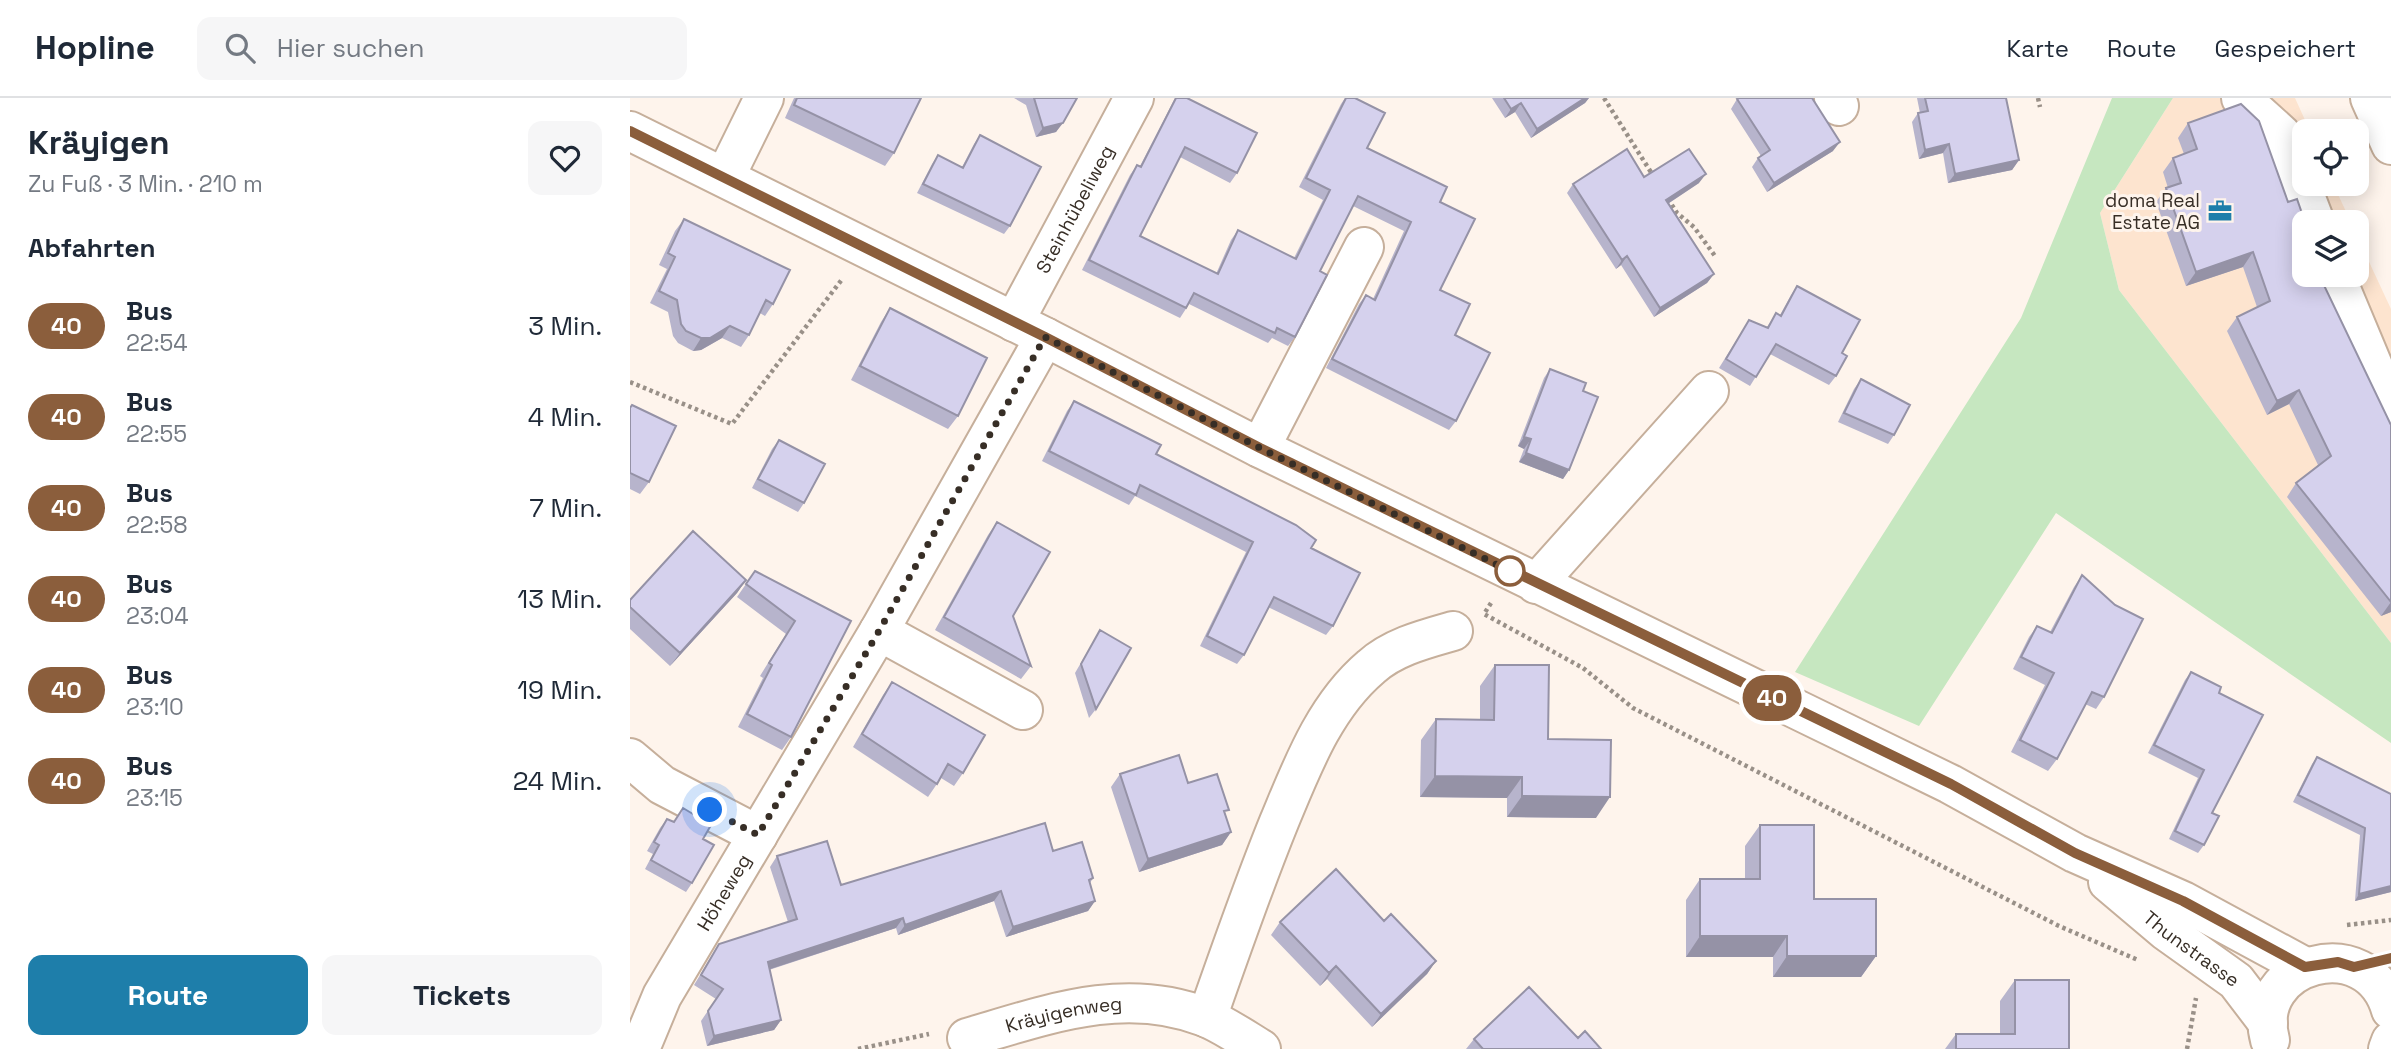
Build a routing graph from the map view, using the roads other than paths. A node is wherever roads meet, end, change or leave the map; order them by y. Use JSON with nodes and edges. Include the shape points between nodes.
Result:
{"nodes":[{"id":1,"x":764,"y":98,"type":"edge"},
{"id":2,"x":1134,"y":98,"type":"edge"},
{"id":3,"x":2241,"y":98,"type":"edge"},
{"id":4,"x":2370,"y":98,"type":"edge"},
{"id":5,"x":630,"y":131,"type":"edge"},
{"id":6,"x":2391,"y":145,"type":"edge"},
{"id":7,"x":725,"y":177,"type":"junction"},
{"id":8,"x":2310,"y":210,"type":"edge"},
{"id":9,"x":1364,"y":247,"type":"dead end"},
{"id":10,"x":2340,"y":287,"type":"edge"},
{"id":11,"x":1029,"y":329,"type":"junction"},
{"id":12,"x":1709,"y":391,"type":"dead end"},
{"id":13,"x":2391,"y":409,"type":"edge"},
{"id":14,"x":1260,"y":448,"type":"junction"},
{"id":15,"x":1523,"y":578,"type":"junction"},
{"id":16,"x":879,"y":631,"type":"junction"},
{"id":17,"x":1453,"y":631,"type":"dead end"},
{"id":18,"x":1023,"y":710,"type":"dead end"},
{"id":19,"x":630,"y":758,"type":"edge"},
{"id":20,"x":758,"y":835,"type":"junction"},
{"id":21,"x":2075,"y":853,"type":"junction"},
{"id":22,"x":2391,"y":958,"type":"edge"},
{"id":23,"x":2305,"y":967,"type":"junction"},
{"id":24,"x":2354,"y":967,"type":"junction"},
{"id":25,"x":2391,"y":1010,"type":"edge"},
{"id":26,"x":1208,"y":1018,"type":"junction"},
{"id":27,"x":2270,"y":1036,"type":"edge"},
{"id":28,"x":968,"y":1038,"type":"road end"},
{"id":29,"x":2391,"y":1041,"type":"edge"},
{"id":30,"x":640,"y":1049,"type":"edge"},
{"id":31,"x":1261,"y":1049,"type":"edge"},
{"id":32,"x":2388,"y":1049,"type":"edge"}],
"edges":[{"from":1,"to":7,"type":"main road"},
{"from":2,"to":11,"type":"main road","name":"Steinhübeliweg"},
{"from":3,"to":8,"type":"main road","via":[[2282,135]]},
{"from":4,"to":6,"type":"main road"},
{"from":5,"to":7,"type":"main road","name":"Thunstrasse"},
{"from":7,"to":11,"type":"main road","name":"Thunstrasse"},
{"from":9,"to":14,"type":"main road"},
{"from":10,"to":13,"type":"main road"},
{"from":11,"to":14,"type":"main road","name":"Thunstrasse"},
{"from":11,"to":16,"type":"main road","name":"Höheweg"},
{"from":12,"to":15,"type":"main road"},
{"from":14,"to":15,"type":"main road","name":"Thunstrasse"},
{"from":15,"to":21,"type":"main road","name":"Thunstrasse","via":[[1951,784]]},
{"from":16,"to":18,"type":"main road"},
{"from":16,"to":20,"type":"main road","name":"Höheweg"},
{"from":17,"to":26,"type":"main road","via":[[1409,645],[1372,665],[1343,695],[1304,760],[1253,887]]},
{"from":19,"to":20,"type":"main road","via":[[662,785]]},
{"from":20,"to":30,"type":"main road","name":"Höheweg","via":[[663,996]]},
{"from":21,"to":23,"type":"main road","name":"Thunstrasse","via":[[2183,901]]},
{"from":21,"to":27,"type":"main road","name":"Thunstrasse","via":[[2166,931],[2236,981]]},
{"from":22,"to":24,"type":"main road"},
{"from":23,"to":24,"type":"main road","via":[[2338,962]]},
{"from":23,"to":27,"type":"main road","via":[[2286,980],[2273,1000]]},
{"from":24,"to":25,"type":"main road","via":[[2383,990]]},
{"from":26,"to":28,"type":"main road","name":"Kräyigenweg","via":[[1147,1002],[1111,1002],[1068,1008]]},
{"from":26,"to":31,"type":"main road","name":"Kräyigenweg"},
{"from":29,"to":32,"type":"main road"}]}
